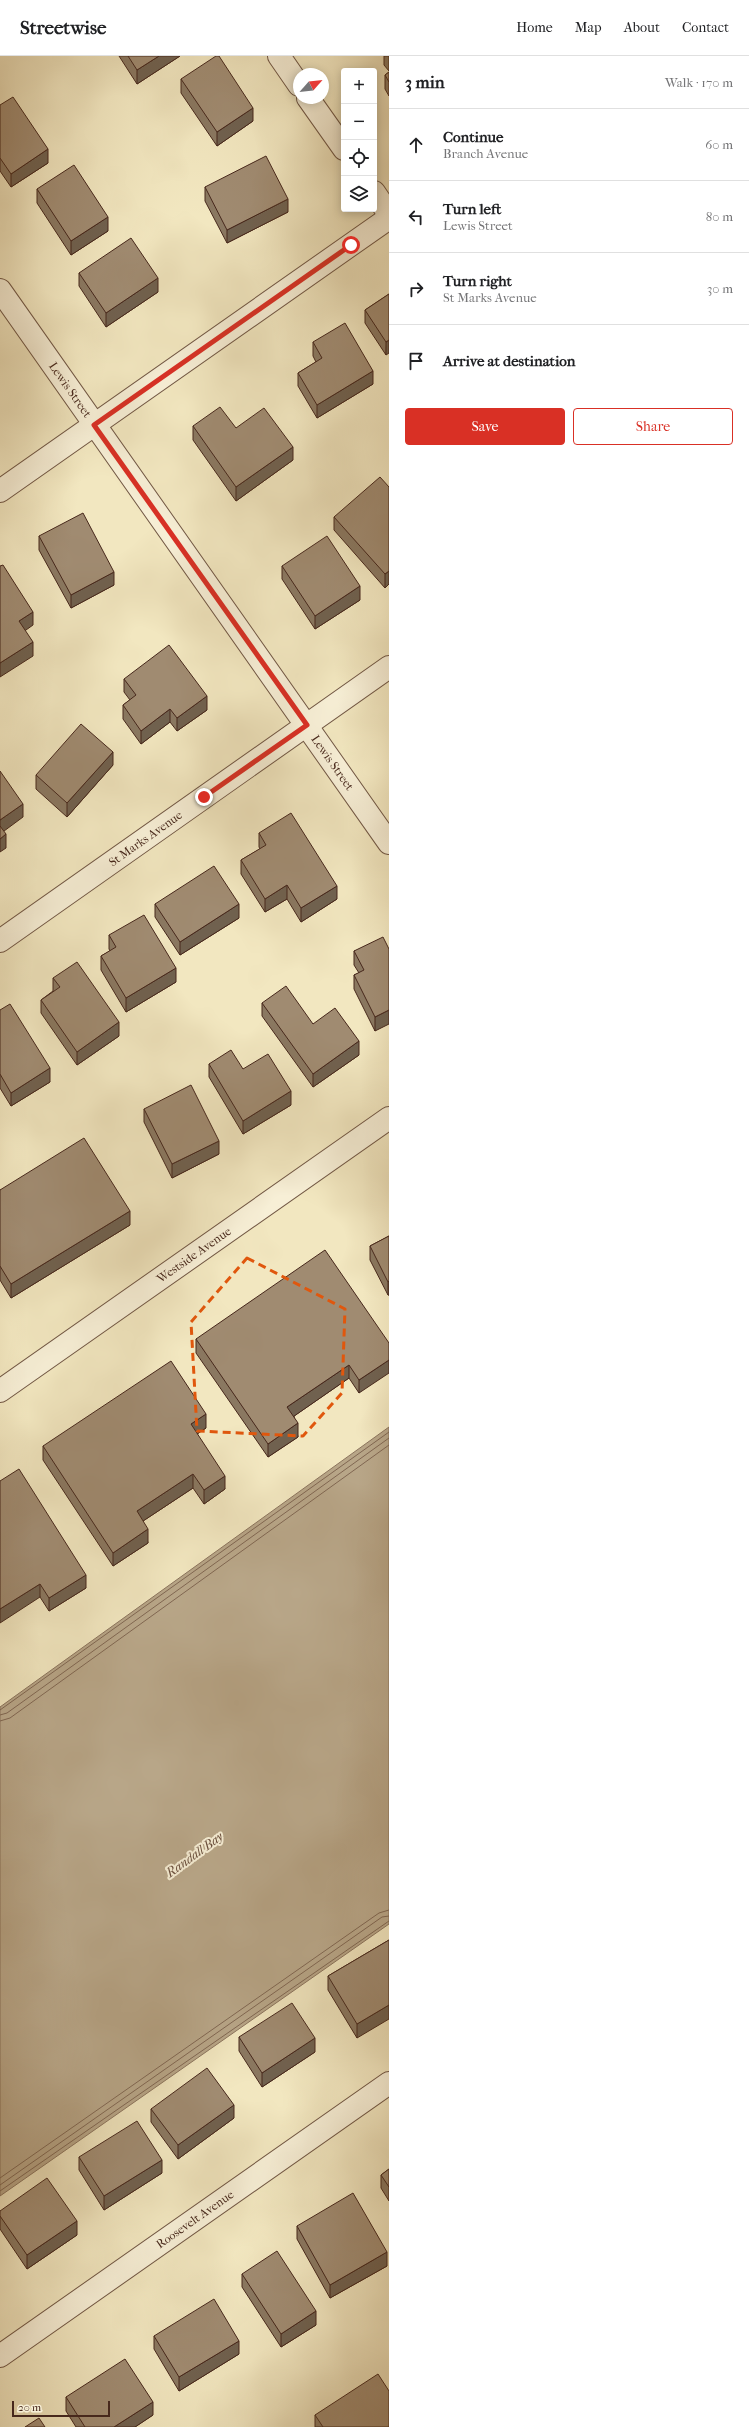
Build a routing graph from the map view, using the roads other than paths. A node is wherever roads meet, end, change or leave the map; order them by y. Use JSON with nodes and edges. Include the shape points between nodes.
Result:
{"nodes":[{"id":1,"x":279,"y":56,"type":"edge"},
{"id":2,"x":293,"y":76,"type":"edge"},
{"id":3,"x":312,"y":104,"type":"edge"},
{"id":4,"x":341,"y":145,"type":"edge"},
{"id":5,"x":377,"y":196,"type":"edge"},
{"id":6,"x":389,"y":214,"type":"edge"},
{"id":7,"x":389,"y":218,"type":"edge"},
{"id":8,"x":0,"y":290,"type":"edge"},
{"id":9,"x":94,"y":425,"type":"junction"},
{"id":10,"x":0,"y":491,"type":"edge"},
{"id":11,"x":389,"y":667,"type":"edge"},
{"id":12,"x":307,"y":725,"type":"junction"},
{"id":13,"x":389,"y":843,"type":"edge"},
{"id":14,"x":0,"y":941,"type":"edge"},
{"id":15,"x":389,"y":1118,"type":"edge"},
{"id":16,"x":0,"y":1391,"type":"edge"},
{"id":17,"x":389,"y":2083,"type":"edge"},
{"id":18,"x":0,"y":2356,"type":"edge"}],
"edges":[{"from":1,"to":2,"type":"street"},
{"from":3,"to":4,"type":"street"},
{"from":5,"to":6,"type":"street"},
{"from":7,"to":9,"type":"street"},
{"from":8,"to":9,"type":"street","name":"Lewis Street"},
{"from":9,"to":10,"type":"street"},
{"from":9,"to":12,"type":"street","name":"Lewis Street"},
{"from":11,"to":12,"type":"street","name":"St Marks Avenue"},
{"from":12,"to":13,"type":"street","name":"Lewis Street"},
{"from":12,"to":14,"type":"street","name":"St Marks Avenue"},
{"from":15,"to":16,"type":"street","name":"Westside Avenue"},
{"from":17,"to":18,"type":"street","name":"Roosevelt Avenue"}]}
